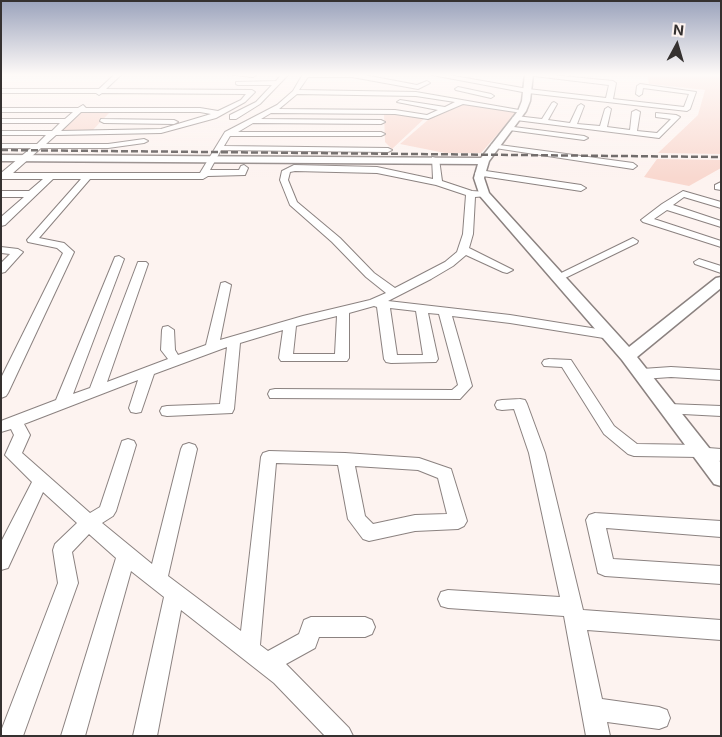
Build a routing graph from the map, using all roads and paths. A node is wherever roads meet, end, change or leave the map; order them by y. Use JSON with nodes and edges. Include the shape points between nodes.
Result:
{"nodes":[{"id":1,"x":228,"y":108,"type":"edge"},
{"id":2,"x":249,"y":108,"type":"edge"},
{"id":3,"x":275,"y":108,"type":"edge"},
{"id":4,"x":443,"y":108,"type":"edge"},
{"id":5,"x":523,"y":108,"type":"junction"},
{"id":6,"x":552,"y":108,"type":"edge"},
{"id":7,"x":580,"y":108,"type":"edge"},
{"id":8,"x":603,"y":108,"type":"edge"},
{"id":9,"x":446,"y":109,"type":"joint"},
{"id":10,"x":608,"y":109,"type":"junction"},
{"id":11,"x":1,"y":110,"type":"edge"},
{"id":12,"x":80,"y":110,"type":"junction"},
{"id":13,"x":115,"y":110,"type":"junction"},
{"id":14,"x":617,"y":110,"type":"dead end"},
{"id":15,"x":272,"y":111,"type":"junction"},
{"id":16,"x":627,"y":111,"type":"dead end"},
{"id":17,"x":380,"y":112,"type":"junction"},
{"id":18,"x":636,"y":112,"type":"junction"},
{"id":19,"x":219,"y":113,"type":"junction"},
{"id":20,"x":228,"y":119,"type":"dead end"},
{"id":21,"x":1,"y":121,"type":"edge"},
{"id":22,"x":67,"y":121,"type":"junction"},
{"id":23,"x":104,"y":121,"type":"junction"},
{"id":24,"x":254,"y":121,"type":"junction"},
{"id":25,"x":220,"y":122,"type":"dead end"},
{"id":26,"x":380,"y":122,"type":"junction"},
{"id":27,"x":544,"y":122,"type":"junction"},
{"id":28,"x":183,"y":125,"type":"junction"},
{"id":29,"x":573,"y":125,"type":"junction"},
{"id":30,"x":604,"y":129,"type":"junction"},
{"id":31,"x":188,"y":132,"type":"junction"},
{"id":32,"x":633,"y":132,"type":"junction"},
{"id":33,"x":1,"y":133,"type":"edge"},
{"id":34,"x":53,"y":134,"type":"junction"},
{"id":35,"x":92,"y":134,"type":"junction"},
{"id":36,"x":228,"y":134,"type":"junction"},
{"id":37,"x":381,"y":134,"type":"junction"},
{"id":38,"x":584,"y":138,"type":"dead end"},
{"id":39,"x":1,"y":146,"type":"edge"},
{"id":40,"x":39,"y":146,"type":"junction"},
{"id":41,"x":495,"y":146,"type":"junction"},
{"id":42,"x":218,"y":148,"type":"junction"},
{"id":43,"x":389,"y":154,"type":"junction"},
{"id":44,"x":1,"y":158,"type":"edge"},
{"id":45,"x":26,"y":158,"type":"junction"},
{"id":46,"x":212,"y":158,"type":"junction"},
{"id":47,"x":435,"y":159,"type":"junction"},
{"id":48,"x":633,"y":166,"type":"dead end"},
{"id":49,"x":482,"y":167,"type":"junction"},
{"id":50,"x":244,"y":168,"type":"dead end"},
{"id":51,"x":205,"y":172,"type":"junction"},
{"id":52,"x":3,"y":176,"type":"edge"},
{"id":53,"x":51,"y":176,"type":"junction"},
{"id":54,"x":88,"y":176,"type":"junction"},
{"id":55,"x":438,"y":183,"type":"junction"},
{"id":56,"x":581,"y":188,"type":"dead end"},
{"id":57,"x":1,"y":194,"type":"edge"},
{"id":58,"x":32,"y":194,"type":"junction"},
{"id":59,"x":477,"y":194,"type":"junction"},
{"id":60,"x":665,"y":206,"type":"junction"},
{"id":61,"x":721,"y":207,"type":"edge"},
{"id":62,"x":1,"y":212,"type":"edge"},
{"id":63,"x":12,"y":212,"type":"junction"},
{"id":64,"x":709,"y":220,"type":"junction"},
{"id":65,"x":1,"y":223,"type":"edge"},
{"id":66,"x":721,"y":224,"type":"edge"},
{"id":67,"x":692,"y":235,"type":"junction"},
{"id":68,"x":633,"y":241,"type":"dead end"},
{"id":69,"x":721,"y":244,"type":"edge"},
{"id":70,"x":1,"y":250,"type":"edge"},
{"id":71,"x":464,"y":250,"type":"junction"},
{"id":72,"x":119,"y":259,"type":"dead end"},
{"id":73,"x":700,"y":262,"type":"dead end"},
{"id":74,"x":142,"y":264,"type":"dead end"},
{"id":75,"x":1,"y":270,"type":"edge"},
{"id":76,"x":507,"y":270,"type":"dead end"},
{"id":77,"x":721,"y":270,"type":"edge"},
{"id":78,"x":559,"y":277,"type":"junction"},
{"id":79,"x":721,"y":282,"type":"edge"},
{"id":80,"x":224,"y":285,"type":"dead end"},
{"id":81,"x":394,"y":293,"type":"junction"},
{"id":82,"x":378,"y":303,"type":"junction"},
{"id":83,"x":421,"y":308,"type":"junction"},
{"id":84,"x":343,"y":310,"type":"junction"},
{"id":85,"x":444,"y":311,"type":"junction"},
{"id":86,"x":290,"y":324,"type":"junction"},
{"id":87,"x":168,"y":330,"type":"dead end"},
{"id":88,"x":610,"y":335,"type":"junction"},
{"id":89,"x":234,"y":340,"type":"junction"},
{"id":90,"x":212,"y":347,"type":"junction"},
{"id":91,"x":628,"y":356,"type":"junction"},
{"id":92,"x":176,"y":361,"type":"junction"},
{"id":93,"x":549,"y":363,"type":"dead end"},
{"id":94,"x":148,"y":370,"type":"junction"},
{"id":95,"x":642,"y":374,"type":"junction"},
{"id":96,"x":721,"y":375,"type":"edge"},
{"id":97,"x":97,"y":389,"type":"junction"},
{"id":98,"x":1,"y":393,"type":"edge"},
{"id":99,"x":275,"y":394,"type":"dead end"},
{"id":100,"x":62,"y":404,"type":"junction"},
{"id":101,"x":502,"y":405,"type":"dead end"},
{"id":102,"x":136,"y":408,"type":"dead end"},
{"id":103,"x":669,"y":409,"type":"junction"},
{"id":104,"x":167,"y":412,"type":"dead end"},
{"id":105,"x":721,"y":412,"type":"edge"},
{"id":106,"x":8,"y":425,"type":"edge"},
{"id":107,"x":128,"y":445,"type":"dead end"},
{"id":108,"x":189,"y":449,"type":"dead end"},
{"id":109,"x":709,"y":453,"type":"edge"},
{"id":110,"x":345,"y":459,"type":"junction"},
{"id":111,"x":721,"y":478,"type":"edge"},
{"id":112,"x":41,"y":480,"type":"junction"},
{"id":113,"x":88,"y":523,"type":"junction"},
{"id":114,"x":721,"y":528,"type":"edge"},
{"id":115,"x":126,"y":556,"type":"junction"},
{"id":116,"x":1,"y":562,"type":"edge"},
{"id":117,"x":721,"y":575,"type":"edge"},
{"id":118,"x":166,"y":586,"type":"junction"},
{"id":119,"x":448,"y":599,"type":"dead end"},
{"id":120,"x":573,"y":613,"type":"junction"},
{"id":121,"x":366,"y":627,"type":"dead end"},
{"id":122,"x":721,"y":630,"type":"edge"},
{"id":123,"x":249,"y":650,"type":"junction"},
{"id":124,"x":266,"y":663,"type":"junction"},
{"id":125,"x":592,"y":710,"type":"junction"},
{"id":126,"x":659,"y":718,"type":"dead end"},
{"id":127,"x":334,"y":733,"type":"edge"},
{"id":128,"x":11,"y":736,"type":"edge"},
{"id":129,"x":72,"y":736,"type":"edge"},
{"id":130,"x":145,"y":736,"type":"edge"},
{"id":131,"x":598,"y":736,"type":"edge"}],
"edges":[{"from":1,"to":19,"type":"street"},
{"from":2,"to":20,"type":"street"},
{"from":3,"to":15,"type":"street"},
{"from":4,"to":9,"type":"street"},
{"from":5,"to":27,"type":"street"},
{"from":5,"to":38,"type":"street"},
{"from":5,"to":41,"type":"street"},
{"from":6,"to":27,"type":"street"},
{"from":7,"to":29,"type":"street"},
{"from":8,"to":10,"type":"street"},
{"from":9,"to":17,"type":"street","via":[[428,117]]},
{"from":10,"to":14,"type":"street"},
{"from":10,"to":30,"type":"street"},
{"from":11,"to":12,"type":"street"},
{"from":12,"to":13,"type":"street"},
{"from":12,"to":22,"type":"street"},
{"from":13,"to":19,"type":"street"},
{"from":13,"to":23,"type":"street"},
{"from":15,"to":17,"type":"street"},
{"from":15,"to":24,"type":"street"},
{"from":16,"to":18,"type":"street"},
{"from":17,"to":26,"type":"street"},
{"from":18,"to":32,"type":"street"},
{"from":18,"to":32,"type":"street","via":[[676,117],[659,136]]},
{"from":19,"to":28,"type":"street"},
{"from":21,"to":22,"type":"street"},
{"from":22,"to":34,"type":"street"},
{"from":23,"to":28,"type":"street"},
{"from":23,"to":35,"type":"street"},
{"from":24,"to":26,"type":"street"},
{"from":24,"to":36,"type":"street"},
{"from":25,"to":31,"type":"street"},
{"from":26,"to":37,"type":"street"},
{"from":27,"to":29,"type":"street"},
{"from":28,"to":31,"type":"street"},
{"from":28,"to":35,"type":"street","via":[[138,133]]},
{"from":29,"to":30,"type":"street"},
{"from":30,"to":32,"type":"street"},
{"from":31,"to":40,"type":"street","via":[[108,146]]},
{"from":33,"to":34,"type":"street"},
{"from":34,"to":35,"type":"street"},
{"from":34,"to":40,"type":"street"},
{"from":36,"to":37,"type":"street"},
{"from":36,"to":42,"type":"street"},
{"from":37,"to":43,"type":"street"},
{"from":39,"to":40,"type":"street"},
{"from":40,"to":45,"type":"street"},
{"from":41,"to":48,"type":"street"},
{"from":41,"to":49,"type":"street"},
{"from":42,"to":43,"type":"street"},
{"from":42,"to":46,"type":"street"},
{"from":43,"to":46,"type":"street"},
{"from":43,"to":47,"type":"street"},
{"from":44,"to":45,"type":"street"},
{"from":45,"to":46,"type":"street"},
{"from":45,"to":52,"type":"street"},
{"from":46,"to":51,"type":"street"},
{"from":47,"to":49,"type":"street"},
{"from":47,"to":55,"type":"street"},
{"from":49,"to":56,"type":"street"},
{"from":49,"to":59,"type":"street"},
{"from":50,"to":51,"type":"street","via":[[242,173]]},
{"from":51,"to":54,"type":"street","via":[[203,176]]},
{"from":52,"to":53,"type":"street"},
{"from":53,"to":54,"type":"street"},
{"from":53,"to":58,"type":"street"},
{"from":54,"to":98,"type":"street","via":[[32,240],[60,245],[69,252]]},
{"from":55,"to":59,"type":"street"},
{"from":55,"to":81,"type":"street","via":[[378,170],[294,168],[286,171],[284,180],[292,203]]},
{"from":57,"to":58,"type":"street"},
{"from":58,"to":63,"type":"street"},
{"from":59,"to":71,"type":"street"},
{"from":59,"to":78,"type":"street"},
{"from":60,"to":61,"type":"street","via":[[683,194]]},
{"from":60,"to":64,"type":"street"},
{"from":60,"to":67,"type":"street","via":[[646,220]]},
{"from":61,"to":64,"type":"street"},
{"from":62,"to":63,"type":"street"},
{"from":63,"to":65,"type":"street"},
{"from":64,"to":66,"type":"street"},
{"from":64,"to":67,"type":"street"},
{"from":67,"to":69,"type":"street"},
{"from":68,"to":78,"type":"street"},
{"from":70,"to":75,"type":"street","via":[[18,252]]},
{"from":71,"to":76,"type":"street"},
{"from":71,"to":81,"type":"street","via":[[449,264]]},
{"from":72,"to":100,"type":"street"},
{"from":73,"to":77,"type":"street"},
{"from":74,"to":97,"type":"street"},
{"from":78,"to":88,"type":"street"},
{"from":79,"to":91,"type":"street"},
{"from":80,"to":90,"type":"street"},
{"from":81,"to":82,"type":"street"},
{"from":82,"to":83,"type":"street"},
{"from":82,"to":83,"type":"street","via":[[391,359],[431,359]]},
{"from":82,"to":84,"type":"street"},
{"from":83,"to":85,"type":"street"},
{"from":84,"to":86,"type":"street"},
{"from":84,"to":86,"type":"street","via":[[342,358],[286,358]]},
{"from":85,"to":88,"type":"street"},
{"from":85,"to":99,"type":"street","via":[[465,386],[455,396]]},
{"from":86,"to":89,"type":"street"},
{"from":87,"to":92,"type":"street","via":[[168,350]]},
{"from":88,"to":91,"type":"street"},
{"from":89,"to":90,"type":"street"},
{"from":89,"to":104,"type":"street","via":[[227,409]]},
{"from":90,"to":92,"type":"street"},
{"from":91,"to":95,"type":"street"},
{"from":92,"to":94,"type":"street"},
{"from":93,"to":109,"type":"street","via":[[566,363],[609,430],[634,450]]},
{"from":94,"to":97,"type":"street"},
{"from":94,"to":102,"type":"street"},
{"from":95,"to":96,"type":"street"},
{"from":95,"to":103,"type":"street"},
{"from":97,"to":100,"type":"street"},
{"from":100,"to":106,"type":"street"},
{"from":101,"to":120,"type":"street","via":[[520,404],[532,436]]},
{"from":103,"to":105,"type":"street"},
{"from":103,"to":109,"type":"street"},
{"from":106,"to":112,"type":"street","via":[[22,435],[13,455]]},
{"from":107,"to":113,"type":"street","via":[[106,511]]},
{"from":108,"to":118,"type":"street"},
{"from":109,"to":111,"type":"street"},
{"from":110,"to":110,"type":"street","via":[[418,464],[445,474],[458,521],[415,523],[369,533],[357,519]]},
{"from":110,"to":123,"type":"street","via":[[270,457]]},
{"from":112,"to":113,"type":"street"},
{"from":112,"to":116,"type":"street"},
{"from":113,"to":115,"type":"street"},
{"from":113,"to":128,"type":"street","via":[[62,550],[68,583]]},
{"from":114,"to":117,"type":"street","via":[[595,520],[606,566]]},
{"from":115,"to":118,"type":"street"},
{"from":115,"to":129,"type":"street"},
{"from":118,"to":123,"type":"street"},
{"from":118,"to":130,"type":"street"},
{"from":119,"to":120,"type":"street"},
{"from":120,"to":122,"type":"street"},
{"from":120,"to":125,"type":"street"},
{"from":121,"to":124,"type":"street","via":[[312,627],[308,641]]},
{"from":123,"to":124,"type":"street"},
{"from":124,"to":127,"type":"street","via":[[282,674]]},
{"from":125,"to":126,"type":"street"},
{"from":125,"to":131,"type":"street"}]}
